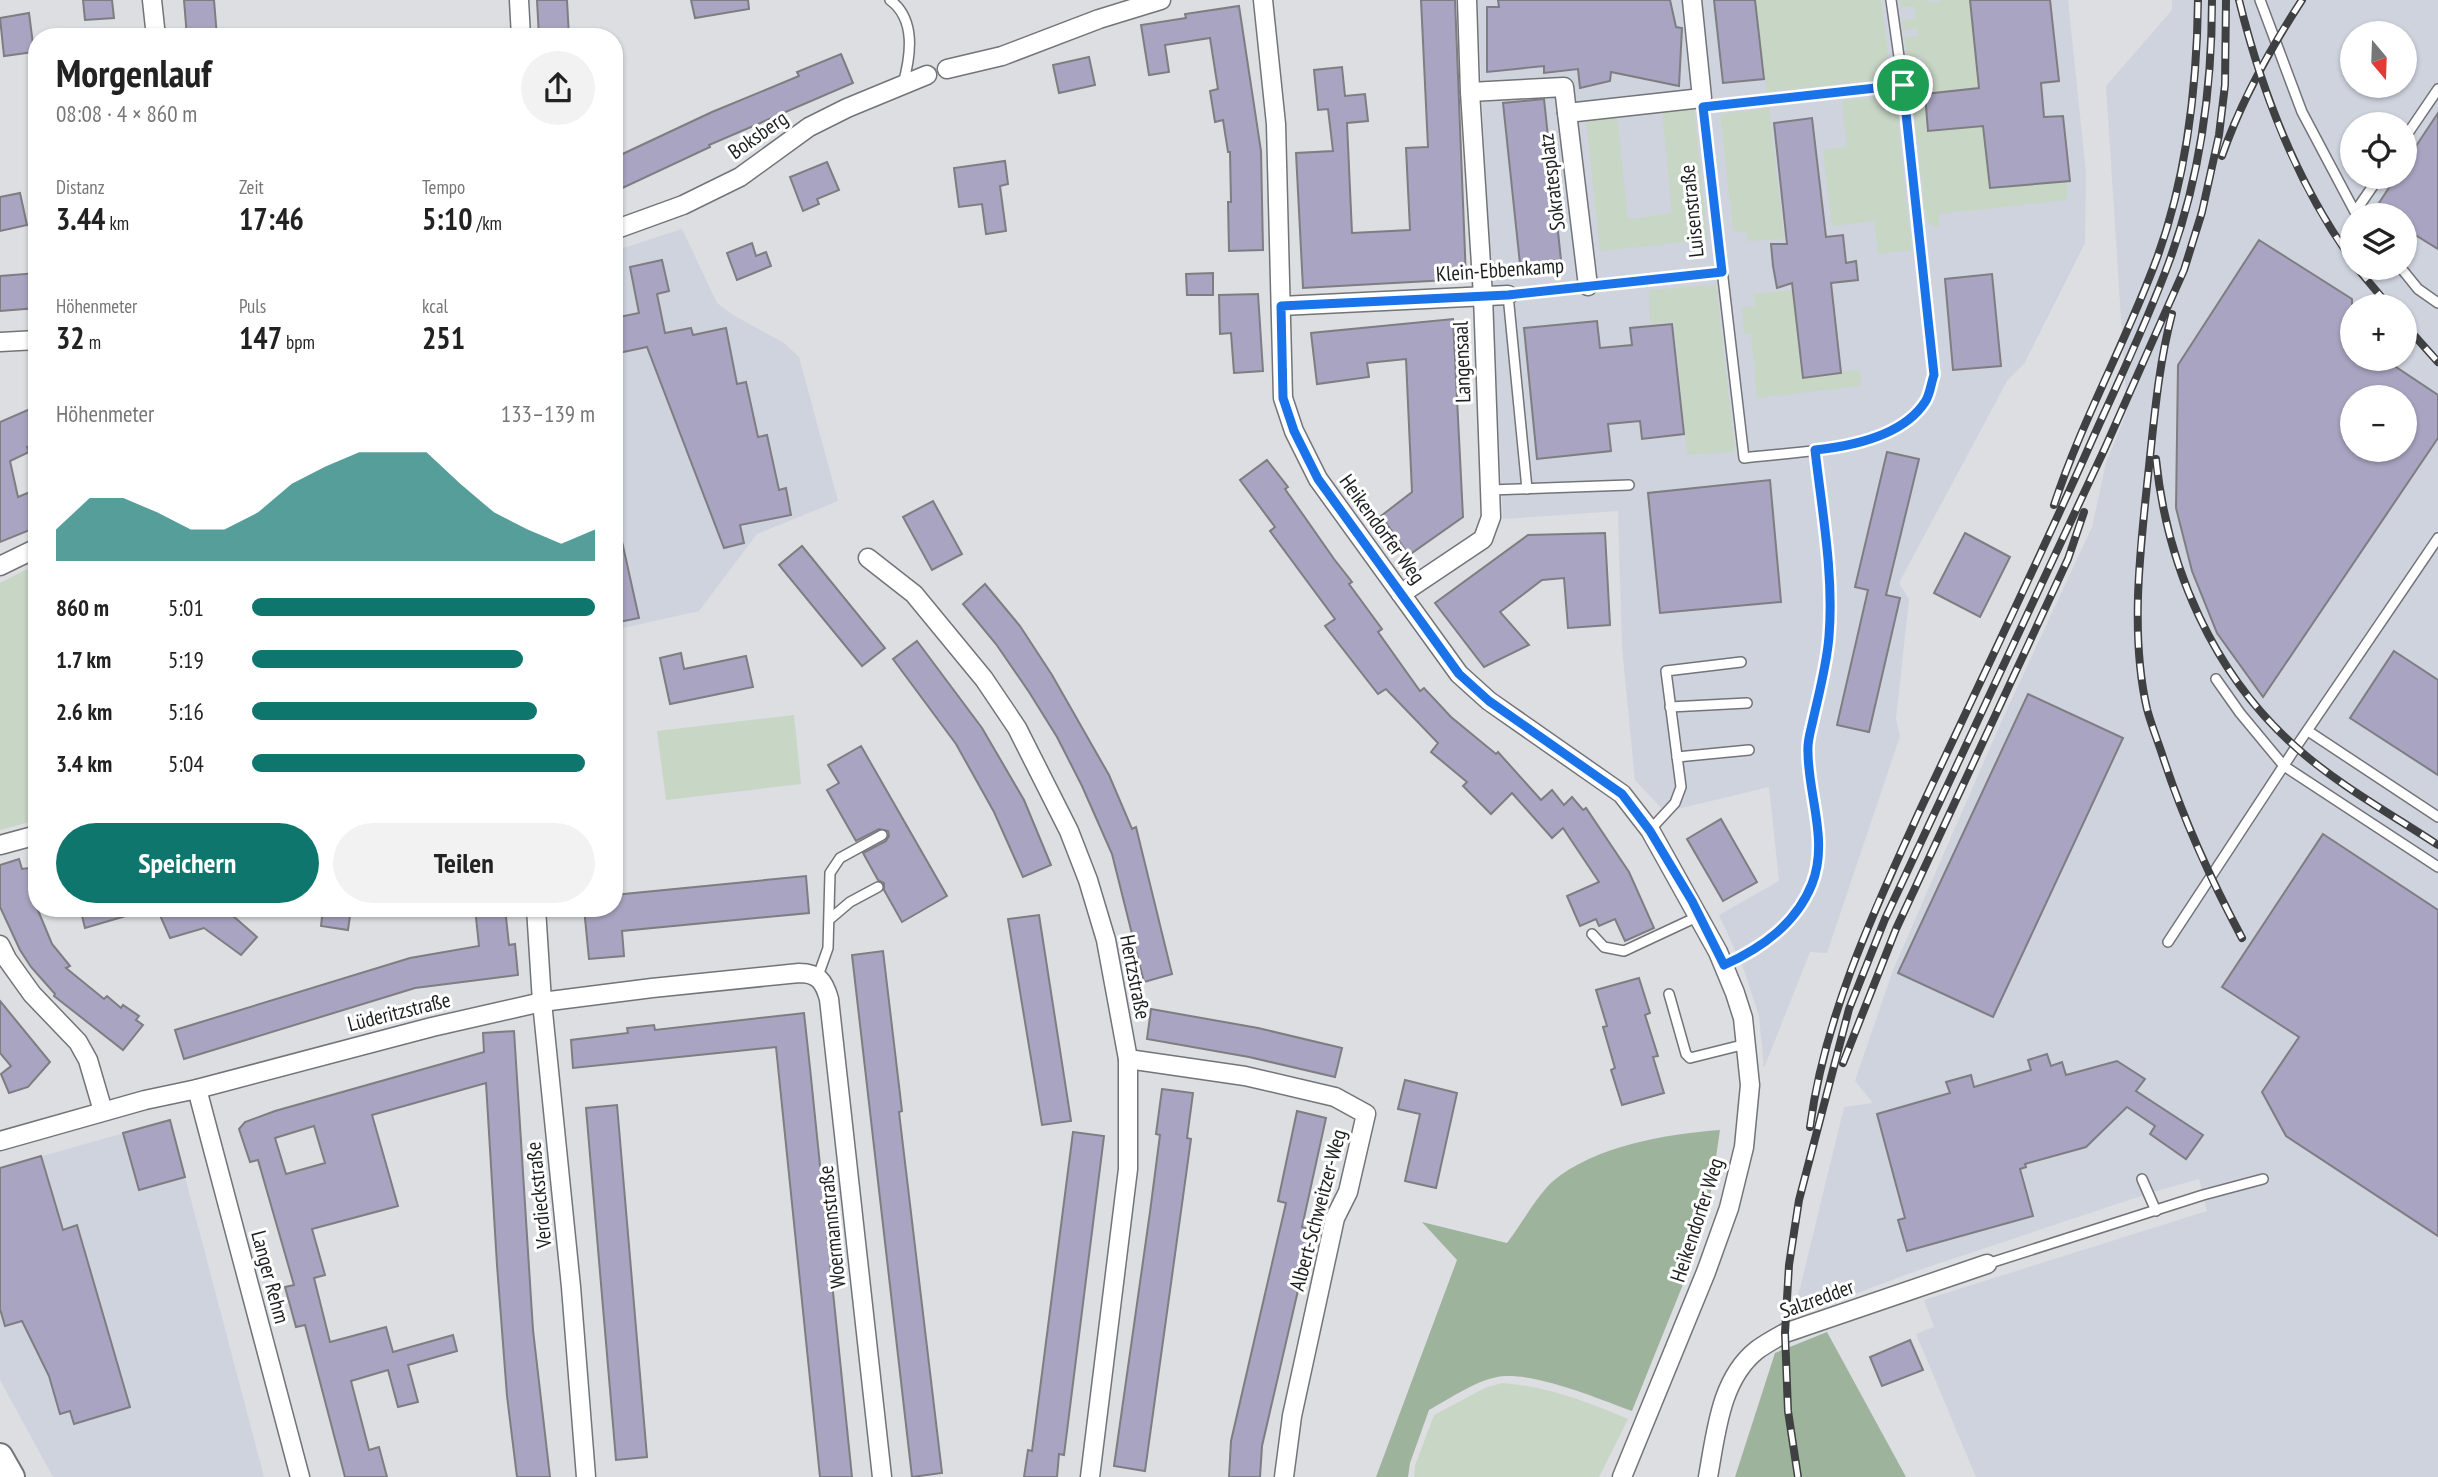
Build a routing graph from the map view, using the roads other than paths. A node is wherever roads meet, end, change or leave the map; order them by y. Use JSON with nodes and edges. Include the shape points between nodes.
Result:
{"nodes":[{"id":1,"x":152,"y":0,"type":"edge"},
{"id":2,"x":519,"y":0,"type":"edge"},
{"id":3,"x":890,"y":0,"type":"edge"},
{"id":4,"x":1161,"y":0,"type":"edge"},
{"id":5,"x":1262,"y":0,"type":"edge"},
{"id":6,"x":1467,"y":0,"type":"edge"},
{"id":7,"x":1692,"y":0,"type":"edge"},
{"id":8,"x":1891,"y":0,"type":"edge"},
{"id":9,"x":2260,"y":0,"type":"edge"},
{"id":10,"x":155,"y":28,"type":"edge"},
{"id":11,"x":521,"y":28,"type":"edge"},
{"id":12,"x":947,"y":69,"type":"dead end"},
{"id":13,"x":927,"y":75,"type":"dead end"},
{"id":14,"x":1903,"y":85,"type":"junction"},
{"id":15,"x":902,"y":86,"type":"junction"},
{"id":16,"x":2438,"y":89,"type":"edge"},
{"id":17,"x":1470,"y":92,"type":"junction"},
{"id":18,"x":1703,"y":102,"type":"junction"},
{"id":19,"x":1567,"y":113,"type":"junction"},
{"id":20,"x":2417,"y":120,"type":"edge"},
{"id":21,"x":2351,"y":203,"type":"edge"},
{"id":22,"x":623,"y":227,"type":"edge"},
{"id":23,"x":1722,"y":272,"type":"junction"},
{"id":24,"x":2411,"y":280,"type":"edge"},
{"id":25,"x":1588,"y":286,"type":"junction"},
{"id":26,"x":1508,"y":295,"type":"junction"},
{"id":27,"x":1483,"y":296,"type":"junction"},
{"id":28,"x":2438,"y":303,"type":"edge"},
{"id":29,"x":1281,"y":306,"type":"junction"},
{"id":30,"x":28,"y":340,"type":"edge"},
{"id":31,"x":0,"y":342,"type":"edge"},
{"id":32,"x":1815,"y":450,"type":"junction"},
{"id":33,"x":1629,"y":485,"type":"dead end"},
{"id":34,"x":1527,"y":489,"type":"junction"},
{"id":35,"x":1490,"y":490,"type":"junction"},
{"id":36,"x":2438,"y":538,"type":"edge"},
{"id":37,"x":28,"y":552,"type":"edge"},
{"id":38,"x":869,"y":558,"type":"dead end"},
{"id":39,"x":0,"y":566,"type":"edge"},
{"id":40,"x":1401,"y":593,"type":"junction"},
{"id":41,"x":1741,"y":662,"type":"dead end"},
{"id":42,"x":2216,"y":678,"type":"dead end"},
{"id":43,"x":1747,"y":703,"type":"dead end"},
{"id":44,"x":1670,"y":708,"type":"junction"},
{"id":45,"x":2308,"y":731,"type":"junction"},
{"id":46,"x":1749,"y":750,"type":"dead end"},
{"id":47,"x":1677,"y":757,"type":"junction"},
{"id":48,"x":2284,"y":766,"type":"junction"},
{"id":49,"x":2438,"y":817,"type":"edge"},
{"id":50,"x":1650,"y":831,"type":"junction"},
{"id":51,"x":882,"y":835,"type":"dead end"},
{"id":52,"x":28,"y":837,"type":"edge"},
{"id":53,"x":0,"y":845,"type":"edge"},
{"id":54,"x":2438,"y":867,"type":"edge"},
{"id":55,"x":878,"y":887,"type":"dead end"},
{"id":56,"x":1699,"y":916,"type":"junction"},
{"id":57,"x":537,"y":917,"type":"edge"},
{"id":58,"x":830,"y":919,"type":"junction"},
{"id":59,"x":1592,"y":934,"type":"dead end"},
{"id":60,"x":2168,"y":942,"type":"dead end"},
{"id":61,"x":0,"y":945,"type":"edge"},
{"id":62,"x":1724,"y":965,"type":"junction"},
{"id":63,"x":818,"y":976,"type":"junction"},
{"id":64,"x":1669,"y":994,"type":"dead end"},
{"id":65,"x":542,"y":1002,"type":"junction"},
{"id":66,"x":1746,"y":1044,"type":"junction"},
{"id":67,"x":1128,"y":1059,"type":"junction"},
{"id":68,"x":197,"y":1088,"type":"junction"},
{"id":69,"x":103,"y":1111,"type":"junction"},
{"id":70,"x":0,"y":1141,"type":"edge"},
{"id":71,"x":2143,"y":1179,"type":"dead end"},
{"id":72,"x":2263,"y":1179,"type":"dead end"},
{"id":73,"x":2156,"y":1211,"type":"junction"},
{"id":74,"x":1987,"y":1264,"type":"joint"},
{"id":75,"x":0,"y":1456,"type":"edge"},
{"id":76,"x":12,"y":1477,"type":"edge"},
{"id":77,"x":300,"y":1477,"type":"edge"},
{"id":78,"x":586,"y":1477,"type":"edge"},
{"id":79,"x":882,"y":1477,"type":"edge"},
{"id":80,"x":1090,"y":1477,"type":"edge"},
{"id":81,"x":1283,"y":1477,"type":"edge"},
{"id":82,"x":1622,"y":1477,"type":"edge"},
{"id":83,"x":1708,"y":1477,"type":"edge"}],
"edges":[{"from":1,"to":10,"type":"street"},
{"from":2,"to":11,"type":"street"},
{"from":3,"to":15,"type":"lane","via":[[907,22],[908,66]]},
{"from":4,"to":12,"type":"street","via":[[1002,56]]},
{"from":5,"to":29,"type":"street","name":"Heikendorfer Weg","via":[[1276,124]]},
{"from":6,"to":17,"type":"street","name":"Langensaal"},
{"from":7,"to":18,"type":"street","name":"Luisenstraße"},
{"from":8,"to":14,"type":"lane"},
{"from":9,"to":21,"type":"lane","via":[[2302,111]]},
{"from":13,"to":15,"type":"street","name":"Boksberg"},
{"from":14,"to":18,"type":"lane"},
{"from":14,"to":32,"type":"lane","via":[[1934,375],[1926,401],[1906,422],[1880,436]]},
{"from":15,"to":22,"type":"street","name":"Boksberg","via":[[809,127],[740,177]]},
{"from":16,"to":20,"type":"lane"},
{"from":17,"to":19,"type":"street","name":"Sokratesplatz","via":[[1564,87]]},
{"from":17,"to":27,"type":"street","name":"Langensaal"},
{"from":18,"to":19,"type":"street","name":"Sokratesplatz"},
{"from":18,"to":23,"type":"lane","name":"Luisenstraße"},
{"from":19,"to":25,"type":"street","name":"Sokratesplatz"},
{"from":23,"to":25,"type":"lane","name":"Klein-Ebbenkamp"},
{"from":23,"to":32,"type":"lane","name":"Luisenstraße","via":[[1744,457]]},
{"from":24,"to":28,"type":"lane"},
{"from":25,"to":26,"type":"lane","name":"Klein-Ebbenkamp"},
{"from":26,"to":27,"type":"street","name":"Klein-Ebbenkamp"},
{"from":26,"to":34,"type":"lane"},
{"from":27,"to":29,"type":"street","name":"Klein-Ebbenkamp"},
{"from":27,"to":35,"type":"street","name":"Langensaal"},
{"from":29,"to":40,"type":"street","name":"Heikendorfer Weg","via":[[1283,398],[1294,431],[1318,479]]},
{"from":30,"to":31,"type":"street"},
{"from":32,"to":62,"type":"lane","via":[[1830,593],[1826,655],[1807,748],[1818,858],[1812,883],[1783,927],[1764,944]]},
{"from":33,"to":34,"type":"lane"},
{"from":34,"to":35,"type":"lane"},
{"from":35,"to":40,"type":"street","name":"Langensaal","via":[[1491,517],[1483,539]]},
{"from":36,"to":45,"type":"lane"},
{"from":37,"to":39,"type":"street"},
{"from":38,"to":67,"type":"street","name":"Hertzstraße","via":[[914,594],[984,679],[1046,782],[1088,880],[1106,940]]},
{"from":40,"to":50,"type":"street","name":"Heikendorfer Weg","via":[[1459,674],[1489,701],[1622,794]]},
{"from":41,"to":44,"type":"lane","via":[[1666,671]]},
{"from":42,"to":48,"type":"lane"},
{"from":43,"to":44,"type":"lane"},
{"from":44,"to":47,"type":"lane"},
{"from":45,"to":48,"type":"lane"},
{"from":45,"to":49,"type":"lane"},
{"from":46,"to":47,"type":"lane"},
{"from":47,"to":50,"type":"lane","via":[[1681,787],[1675,803]]},
{"from":48,"to":54,"type":"lane"},
{"from":48,"to":60,"type":"lane"},
{"from":50,"to":56,"type":"street","name":"Heikendorfer Weg"},
{"from":51,"to":58,"type":"lane","via":[[840,858],[830,873]]},
{"from":52,"to":53,"type":"street"},
{"from":55,"to":58,"type":"lane"},
{"from":56,"to":59,"type":"lane","via":[[1623,951],[1604,947]]},
{"from":56,"to":62,"type":"street","name":"Heikendorfer Weg"},
{"from":57,"to":65,"type":"street","name":"Verdieckstraße"},
{"from":58,"to":63,"type":"lane","via":[[828,948]]},
{"from":61,"to":69,"type":"street","via":[[32,994],[78,1042]]},
{"from":62,"to":66,"type":"street","name":"Heikendorfer Weg","via":[[1743,1018]]},
{"from":63,"to":65,"type":"street","name":"Lüderitzstraße","via":[[799,973]]},
{"from":63,"to":79,"type":"street","name":"Woermannstraße","via":[[829,999]]},
{"from":64,"to":66,"type":"lane","via":[[1690,1058]]},
{"from":65,"to":68,"type":"street","name":"Lüderitzstraße"},
{"from":65,"to":78,"type":"street","name":"Verdieckstraße","via":[[572,1287]]},
{"from":66,"to":82,"type":"street","name":"Heikendorfer Weg","via":[[1750,1085],[1745,1134],[1729,1208]]},
{"from":67,"to":80,"type":"street","name":"Hertzstraße","via":[[1128,1169]]},
{"from":67,"to":81,"type":"street","name":"Albert-Schweitzer-Weg","via":[[1245,1076],[1335,1097],[1366,1114],[1348,1192],[1335,1218]]},
{"from":68,"to":69,"type":"street","name":"Lüderitzstraße"},
{"from":68,"to":77,"type":"street","name":"Langer Rehm"},
{"from":69,"to":70,"type":"street","name":"Lüderitzstraße"},
{"from":71,"to":73,"type":"lane"},
{"from":72,"to":73,"type":"lane"},
{"from":73,"to":74,"type":"lane"},
{"from":74,"to":83,"type":"street","name":"Salzredder","via":[[1785,1332],[1755,1351],[1737,1372],[1722,1406]]},
{"from":75,"to":76,"type":"street"}]}
